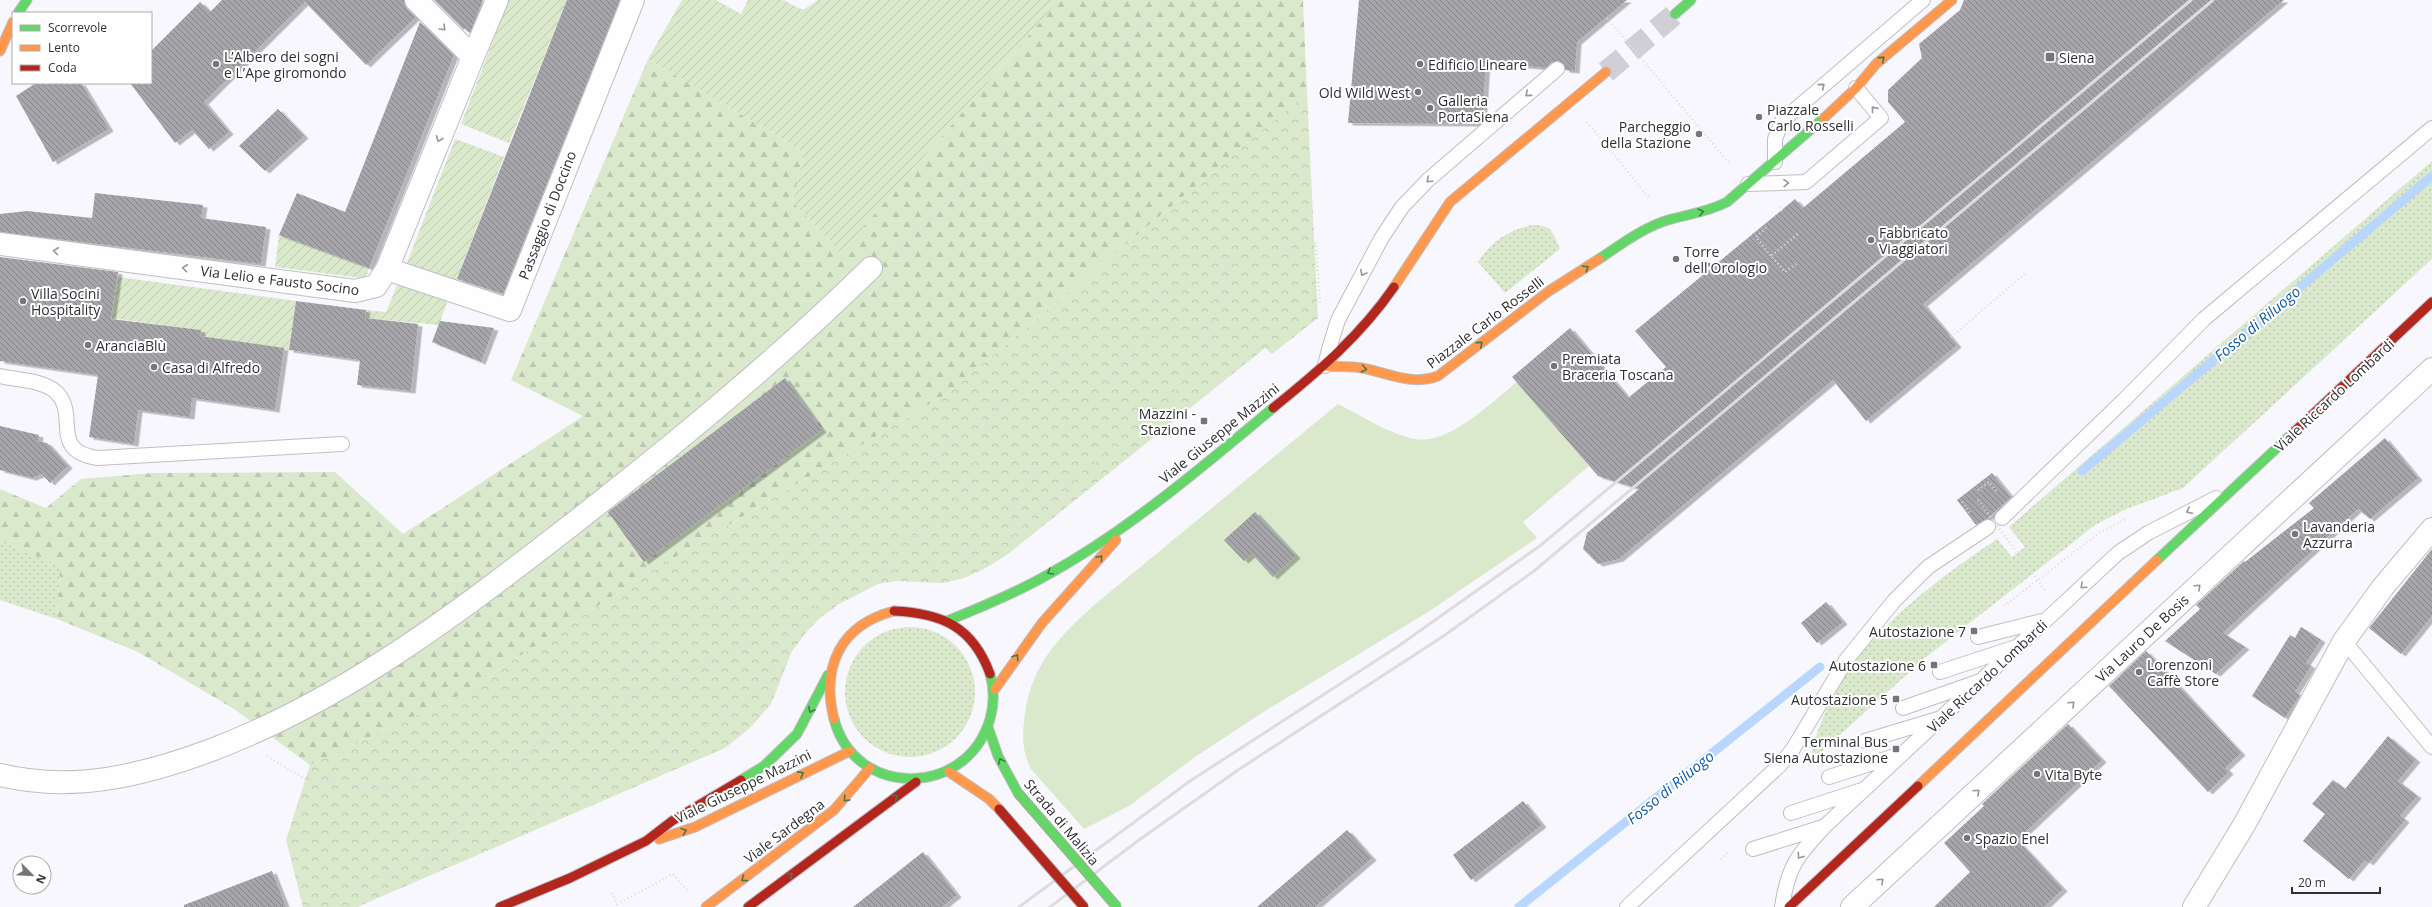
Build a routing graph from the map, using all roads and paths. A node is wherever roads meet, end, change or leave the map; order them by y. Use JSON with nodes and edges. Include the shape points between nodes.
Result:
{"nodes":[{"id":1,"x":27,"y":0,"type":"edge"},
{"id":2,"x":416,"y":0,"type":"edge"},
{"id":3,"x":497,"y":0,"type":"edge"},
{"id":4,"x":633,"y":0,"type":"edge"},
{"id":5,"x":1170,"y":0,"type":"edge"},
{"id":6,"x":1691,"y":0,"type":"edge"},
{"id":7,"x":1923,"y":0,"type":"edge"},
{"id":8,"x":1952,"y":0,"type":"edge"},
{"id":9,"x":19,"y":12,"type":"edge"},
{"id":10,"x":1675,"y":14,"type":"tunnel mouth"},
{"id":11,"x":1607,"y":18,"type":"dead end"},
{"id":12,"x":12,"y":24,"type":"edge"},
{"id":13,"x":0,"y":51,"type":"edge"},
{"id":14,"x":473,"y":57,"type":"junction"},
{"id":15,"x":1557,"y":69,"type":"dead end"},
{"id":16,"x":1606,"y":72,"type":"tunnel mouth"},
{"id":17,"x":1856,"y":88,"type":"junction"},
{"id":18,"x":1583,"y":116,"type":"dead end"},
{"id":19,"x":2432,"y":128,"type":"edge"},
{"id":20,"x":1775,"y":162,"type":"junction"},
{"id":21,"x":1747,"y":184,"type":"junction"},
{"id":22,"x":1779,"y":207,"type":"dead end"},
{"id":23,"x":1782,"y":211,"type":"dead end"},
{"id":24,"x":1658,"y":223,"type":"junction"},
{"id":25,"x":1766,"y":228,"type":"dead end"},
{"id":26,"x":1800,"y":232,"type":"dead end"},
{"id":27,"x":0,"y":244,"type":"edge"},
{"id":28,"x":1771,"y":256,"type":"junction"},
{"id":29,"x":1796,"y":264,"type":"dead end"},
{"id":30,"x":1227,"y":266,"type":"junction"},
{"id":31,"x":871,"y":268,"type":"joint"},
{"id":32,"x":387,"y":269,"type":"junction"},
{"id":33,"x":2027,"y":272,"type":"dead end"},
{"id":34,"x":1223,"y":294,"type":"junction"},
{"id":35,"x":2432,"y":302,"type":"edge"},
{"id":36,"x":1321,"y":308,"type":"dead end"},
{"id":37,"x":1951,"y":337,"type":"dead end"},
{"id":38,"x":1326,"y":366,"type":"junction"},
{"id":39,"x":2432,"y":369,"type":"edge"},
{"id":40,"x":0,"y":376,"type":"edge"},
{"id":41,"x":998,"y":406,"type":"junction"},
{"id":42,"x":342,"y":444,"type":"dead end"},
{"id":43,"x":2236,"y":487,"type":"junction"},
{"id":44,"x":1978,"y":500,"type":"dead end"},
{"id":45,"x":2002,"y":518,"type":"dead end"},
{"id":46,"x":1131,"y":522,"type":"junction"},
{"id":47,"x":1988,"y":527,"type":"dead end"},
{"id":48,"x":2432,"y":528,"type":"edge"},
{"id":49,"x":998,"y":547,"type":"junction"},
{"id":50,"x":880,"y":571,"type":"junction"},
{"id":51,"x":2050,"y":595,"type":"dead end"},
{"id":52,"x":2049,"y":619,"type":"junction"},
{"id":53,"x":947,"y":621,"type":"junction"},
{"id":54,"x":1978,"y":637,"type":"dead end"},
{"id":55,"x":753,"y":641,"type":"dead end"},
{"id":56,"x":2344,"y":641,"type":"junction"},
{"id":57,"x":2020,"y":646,"type":"junction"},
{"id":58,"x":1940,"y":672,"type":"dead end"},
{"id":59,"x":828,"y":675,"type":"junction"},
{"id":60,"x":1983,"y":680,"type":"junction"},
{"id":61,"x":995,"y":689,"type":"junction"},
{"id":62,"x":1903,"y":708,"type":"dead end"},
{"id":63,"x":1943,"y":718,"type":"junction"},
{"id":64,"x":988,"y":726,"type":"junction"},
{"id":65,"x":253,"y":734,"type":"junction"},
{"id":66,"x":1865,"y":741,"type":"dead end"},
{"id":67,"x":2432,"y":747,"type":"edge"},
{"id":68,"x":850,"y":751,"type":"junction"},
{"id":69,"x":1905,"y":752,"type":"junction"},
{"id":70,"x":525,"y":755,"type":"junction"},
{"id":71,"x":500,"y":768,"type":"junction"},
{"id":72,"x":870,"y":768,"type":"junction"},
{"id":73,"x":950,"y":772,"type":"junction"},
{"id":74,"x":0,"y":775,"type":"edge"},
{"id":75,"x":1829,"y":777,"type":"dead end"},
{"id":76,"x":916,"y":782,"type":"junction"},
{"id":77,"x":1866,"y":789,"type":"junction"},
{"id":78,"x":1791,"y":813,"type":"dead end"},
{"id":79,"x":1826,"y":826,"type":"junction"},
{"id":80,"x":646,"y":842,"type":"junction"},
{"id":81,"x":1752,"y":849,"type":"dead end"},
{"id":82,"x":432,"y":856,"type":"junction"},
{"id":83,"x":673,"y":874,"type":"dead end"},
{"id":84,"x":612,"y":893,"type":"dead end"},
{"id":85,"x":330,"y":907,"type":"edge"},
{"id":86,"x":500,"y":907,"type":"edge"},
{"id":87,"x":706,"y":907,"type":"edge"},
{"id":88,"x":748,"y":907,"type":"edge"},
{"id":89,"x":1084,"y":907,"type":"edge"},
{"id":90,"x":1117,"y":907,"type":"edge"},
{"id":91,"x":1627,"y":907,"type":"edge"},
{"id":92,"x":1782,"y":907,"type":"edge"},
{"id":93,"x":1789,"y":907,"type":"edge"},
{"id":94,"x":1852,"y":907,"type":"edge"},
{"id":95,"x":2194,"y":907,"type":"edge"}],
"edges":[{"from":1,"to":9,"type":"main road"},
{"from":2,"to":14,"type":"street","one_way":true},
{"from":3,"to":14,"type":"street","name":"Via Lelio e Fausto Socino"},
{"from":4,"to":32,"type":"street","name":"Passaggio di Doccino","via":[[510,310]]},
{"from":5,"to":31,"type":"path","via":[[1097,70]]},
{"from":6,"to":10,"type":"main road"},
{"from":20,"to":7,"type":"lane","one_way":true,"via":[[1775,139],[1782,121]]},
{"from":17,"to":8,"type":"main road","name":"Piazzale Carlo Rosselli","one_way":true,"via":[[1876,64]]},
{"from":11,"to":21,"type":"path"},
{"from":12,"to":13,"type":"main road"},
{"from":14,"to":32,"type":"street","name":"Via Lelio e Fausto Socino","one_way":true},
{"from":15,"to":38,"type":"lane","one_way":true,"via":[[1428,180],[1402,207],[1381,239],[1338,320]]},
{"from":16,"to":38,"type":"main road","via":[[1450,202],[1379,311],[1348,347]]},
{"from":17,"to":20,"type":"main road","name":"Piazzale Carlo Rosselli"},
{"from":21,"to":17,"type":"lane","one_way":true,"via":[[1806,182],[1881,118]]},
{"from":18,"to":24,"type":"path","via":[[1653,203]]},
{"from":19,"to":45,"type":"lane","via":[[2204,319]]},
{"from":20,"to":21,"type":"main road","name":"Piazzale Carlo Rosselli"},
{"from":24,"to":21,"type":"main road","name":"Piazzale Carlo Rosselli","one_way":true,"via":[[1718,207]]},
{"from":22,"to":23,"type":"path"},
{"from":38,"to":24,"type":"main road","name":"Piazzale Carlo Rosselli","one_way":true,"via":[[1364,368],[1411,381],[1434,378],[1456,364],[1549,291]]},
{"from":25,"to":28,"type":"path","via":[[1756,237]]},
{"from":26,"to":28,"type":"path"},
{"from":32,"to":27,"type":"street","name":"Via Lelio e Fausto Socino","one_way":true,"via":[[376,286],[354,291]]},
{"from":28,"to":29,"type":"path","via":[[1785,272]]},
{"from":30,"to":34,"type":"path"},
{"from":30,"to":36,"type":"path","via":[[1316,243]]},
{"from":30,"to":41,"type":"path","via":[[1132,314]]},
{"from":31,"to":65,"type":"street","via":[[789,347],[731,398],[473,600],[363,675],[298,713]]},
{"from":33,"to":37,"type":"path"},
{"from":34,"to":49,"type":"path","via":[[1206,345],[1171,395]]},
{"from":34,"to":49,"type":"path","via":[[1135,349],[1035,465]]},
{"from":35,"to":43,"type":"main road","name":"Viale Riccardo Lombardi"},
{"from":38,"to":46,"type":"main road","name":"Viale Giuseppe Mazzini"},
{"from":94,"to":39,"type":"street","name":"Via Lauro De Bosis","one_way":true},
{"from":40,"to":42,"type":"lane","via":[[47,386],[56,392],[63,399],[66,410],[67,437],[78,452],[87,457]]},
{"from":41,"to":50,"type":"path","via":[[960,493],[942,520],[929,531],[906,540]]},
{"from":41,"to":70,"type":"path","via":[[792,556],[690,621],[598,686]]},
{"from":43,"to":52,"type":"lane","name":"Viale Riccardo Lombardi","one_way":true,"via":[[2133,541]]},
{"from":43,"to":93,"type":"main road","name":"Viale Riccardo Lombardi"},
{"from":44,"to":51,"type":"path","bridge":true},
{"from":46,"to":53,"type":"main road","name":"Viale Giuseppe Mazzini","one_way":true,"via":[[1003,599]]},
{"from":61,"to":46,"type":"main road","name":"Viale Giuseppe Mazzini","one_way":true,"via":[[1042,623]]},
{"from":47,"to":91,"type":"lane","via":[[1942,556],[1912,582],[1846,660],[1793,749],[1780,765]]},
{"from":48,"to":56,"type":"street","via":[[2383,587]]},
{"from":49,"to":50,"type":"path","via":[[948,564]]},
{"from":50,"to":82,"type":"path","via":[[809,609],[782,643],[763,682],[731,714]]},
{"from":52,"to":54,"type":"lane"},
{"from":52,"to":57,"type":"lane","name":"Viale Riccardo Lombardi"},
{"from":53,"to":59,"type":"main road","name":"Viale Giuseppe Mazzini","via":[[921,612],[894,611],[872,617],[851,633],[837,653]]},
{"from":53,"to":61,"type":"main road","name":"Viale Giuseppe Mazzini","via":[[970,638],[986,662]]},
{"from":55,"to":70,"type":"path"},
{"from":56,"to":67,"type":"lane"},
{"from":56,"to":95,"type":"street","via":[[2244,825]]},
{"from":57,"to":58,"type":"lane"},
{"from":57,"to":60,"type":"lane","name":"Viale Riccardo Lombardi"},
{"from":59,"to":68,"type":"main road","name":"Viale Giuseppe Mazzini","via":[[828,700],[833,719]]},
{"from":59,"to":80,"type":"main road","name":"Viale Giuseppe Mazzini","one_way":true,"via":[[800,729],[776,756],[750,775],[672,821]]},
{"from":60,"to":62,"type":"lane"},
{"from":60,"to":63,"type":"lane","name":"Viale Riccardo Lombardi"},
{"from":61,"to":64,"type":"main road","name":"Viale Giuseppe Mazzini","via":[[994,707]]},
{"from":63,"to":66,"type":"lane"},
{"from":63,"to":69,"type":"lane","name":"Viale Riccardo Lombardi"},
{"from":64,"to":73,"type":"main road","name":"Viale Giuseppe Mazzini","via":[[978,746]]},
{"from":90,"to":64,"type":"main road","name":"Strada di Malizia","one_way":true,"bridge":true,"via":[[1018,793],[998,756]]},
{"from":65,"to":71,"type":"path","via":[[267,757],[307,780],[376,786]]},
{"from":65,"to":74,"type":"street","via":[[173,764],[114,780],[53,782]]},
{"from":68,"to":72,"type":"main road","name":"Viale Giuseppe Mazzini"},
{"from":80,"to":68,"type":"main road","name":"Viale Giuseppe Mazzini","one_way":true,"via":[[694,827]]},
{"from":69,"to":75,"type":"lane"},
{"from":69,"to":77,"type":"lane","name":"Viale Riccardo Lombardi"},
{"from":70,"to":71,"type":"path"},
{"from":71,"to":82,"type":"path"},
{"from":72,"to":76,"type":"main road","name":"Viale Giuseppe Mazzini","via":[[888,776]]},
{"from":72,"to":87,"type":"main road","name":"Viale Sardegna","one_way":true,"via":[[834,810]]},
{"from":73,"to":76,"type":"main road","name":"Viale Giuseppe Mazzini"},
{"from":73,"to":89,"type":"main road","bridge":true,"via":[[999,809]]},
{"from":88,"to":76,"type":"main road","one_way":true},
{"from":77,"to":78,"type":"lane"},
{"from":77,"to":79,"type":"lane","name":"Viale Riccardo Lombardi"},
{"from":79,"to":81,"type":"lane"},
{"from":79,"to":92,"type":"lane","name":"Viale Riccardo Lombardi","one_way":true,"via":[[1791,868],[1786,880]]},
{"from":80,"to":86,"type":"main road","name":"Viale Giuseppe Mazzini"},
{"from":82,"to":85,"type":"path","via":[[357,886]]},
{"from":83,"to":84,"type":"path","via":[[617,904]]}]}
